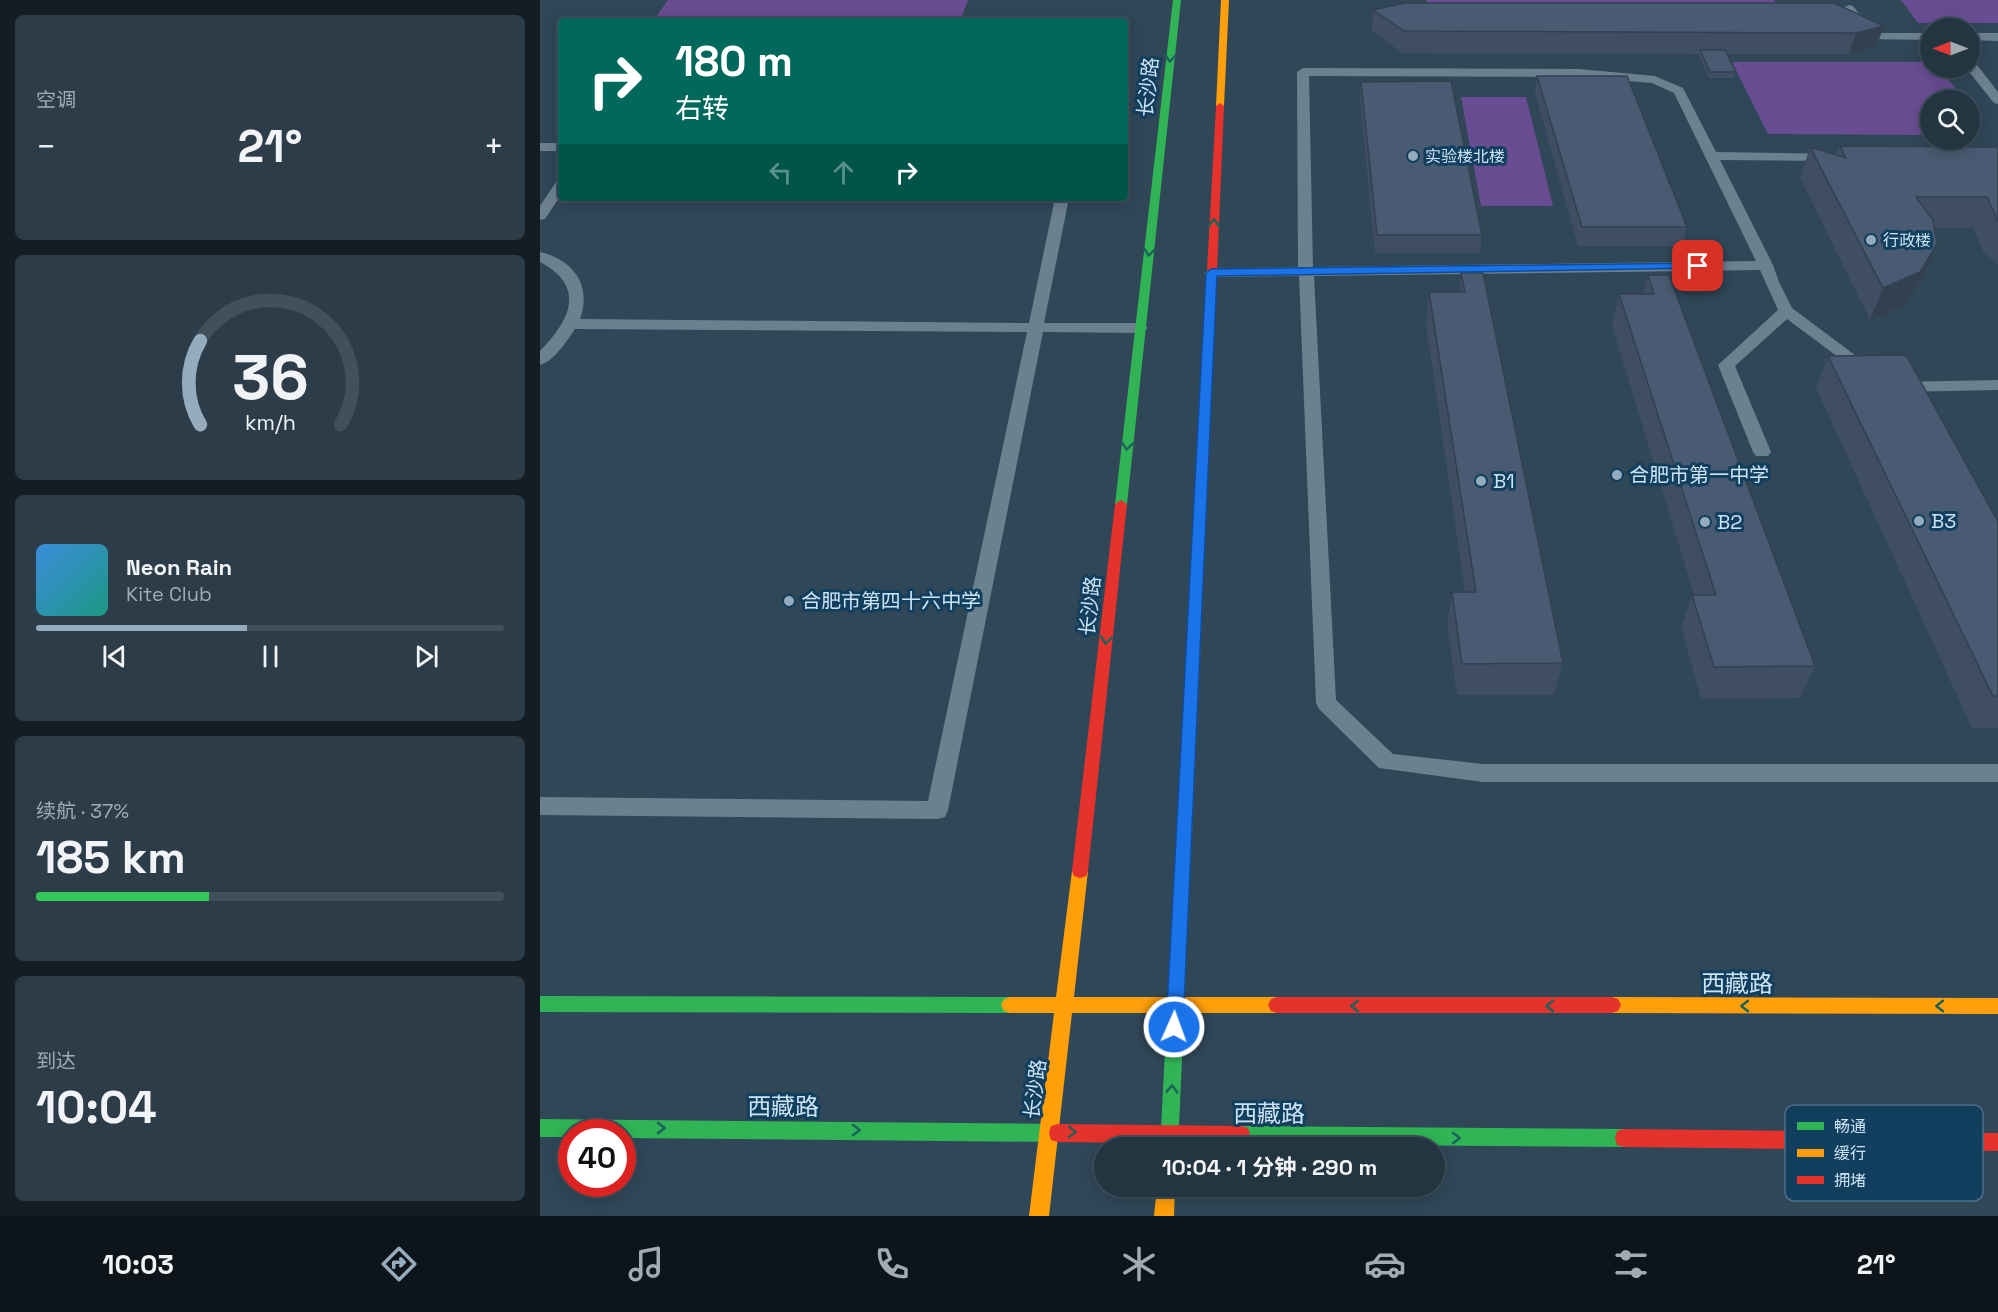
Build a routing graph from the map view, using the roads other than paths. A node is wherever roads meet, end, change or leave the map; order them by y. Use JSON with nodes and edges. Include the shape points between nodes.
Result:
{"nodes":[{"id":1,"x":1177,"y":0,"type":"edge"},
{"id":2,"x":1225,"y":0,"type":"edge"},
{"id":3,"x":1849,"y":8,"type":"edge"},
{"id":4,"x":1920,"y":37,"type":"edge"},
{"id":5,"x":1980,"y":37,"type":"edge"},
{"id":6,"x":1998,"y":37,"type":"edge"},
{"id":7,"x":1980,"y":77,"type":"edge"},
{"id":8,"x":1998,"y":100,"type":"edge"},
{"id":9,"x":540,"y":147,"type":"edge"},
{"id":10,"x":558,"y":147,"type":"edge"},
{"id":11,"x":1713,"y":156,"type":"junction"},
{"id":12,"x":1848,"y":157,"type":"edge"},
{"id":13,"x":558,"y":189,"type":"edge"},
{"id":14,"x":1061,"y":201,"type":"edge"},
{"id":15,"x":540,"y":216,"type":"edge"},
{"id":16,"x":540,"y":256,"type":"edge"},
{"id":17,"x":1766,"y":265,"type":"junction"},
{"id":18,"x":1306,"y":271,"type":"junction"},
{"id":19,"x":1211,"y":273,"type":"junction"},
{"id":20,"x":1786,"y":311,"type":"junction"},
{"id":21,"x":570,"y":324,"type":"junction"},
{"id":22,"x":1036,"y":327,"type":"junction"},
{"id":23,"x":1140,"y":328,"type":"junction"},
{"id":24,"x":540,"y":360,"type":"edge"},
{"id":25,"x":1998,"y":385,"type":"edge"},
{"id":26,"x":1762,"y":452,"type":"dead end"},
{"id":27,"x":1998,"y":773,"type":"edge"},
{"id":28,"x":540,"y":806,"type":"edge"},
{"id":29,"x":540,"y":1004,"type":"edge"},
{"id":30,"x":1065,"y":1006,"type":"junction"},
{"id":31,"x":1175,"y":1006,"type":"junction"},
{"id":32,"x":1998,"y":1006,"type":"edge"},
{"id":33,"x":540,"y":1128,"type":"edge"},
{"id":34,"x":1050,"y":1131,"type":"junction"},
{"id":35,"x":1122,"y":1137,"type":"edge"},
{"id":36,"x":1170,"y":1137,"type":"edge"},
{"id":37,"x":1445,"y":1141,"type":"edge"},
{"id":38,"x":1785,"y":1142,"type":"edge"},
{"id":39,"x":1983,"y":1142,"type":"edge"},
{"id":40,"x":1998,"y":1142,"type":"edge"},
{"id":41,"x":1165,"y":1197,"type":"edge"},
{"id":42,"x":1039,"y":1216,"type":"edge"},
{"id":43,"x":1164,"y":1216,"type":"edge"}],
"edges":[{"from":1,"to":23,"type":"street","name":"长沙路","one_way":true},
{"from":19,"to":2,"type":"street","one_way":true},
{"from":3,"to":4,"type":"lane","via":[[1871,36]]},
{"from":5,"to":6,"type":"lane"},
{"from":7,"to":8,"type":"lane"},
{"from":9,"to":10,"type":"lane"},
{"from":11,"to":12,"type":"lane"},
{"from":11,"to":17,"type":"lane"},
{"from":11,"to":18,"type":"lane","via":[[1679,91],[1655,80],[1579,73],[1303,72]]},
{"from":13,"to":15,"type":"lane"},
{"from":14,"to":22,"type":"lane"},
{"from":16,"to":21,"type":"lane","via":[[558,264],[575,284],[577,309]]},
{"from":17,"to":18,"type":"lane"},
{"from":17,"to":20,"type":"lane"},
{"from":18,"to":19,"type":"lane"},
{"from":18,"to":27,"type":"lane","via":[[1326,703],[1387,762],[1483,773]]},
{"from":19,"to":31,"type":"street"},
{"from":20,"to":25,"type":"lane","via":[[1892,387]]},
{"from":20,"to":26,"type":"lane","via":[[1726,365]]},
{"from":21,"to":22,"type":"lane"},
{"from":21,"to":24,"type":"lane"},
{"from":22,"to":23,"type":"lane"},
{"from":22,"to":28,"type":"lane","via":[[937,810]]},
{"from":23,"to":30,"type":"street","name":"长沙路","one_way":true},
{"from":29,"to":30,"type":"street","name":"西藏路"},
{"from":30,"to":31,"type":"street","name":"西藏路"},
{"from":30,"to":34,"type":"street","name":"长沙路"},
{"from":32,"to":31,"type":"street","name":"西藏路","one_way":true},
{"from":36,"to":31,"type":"street","one_way":true},
{"from":33,"to":34,"type":"street","name":"西藏路","one_way":true},
{"from":34,"to":35,"type":"street","name":"西藏路","one_way":true},
{"from":34,"to":42,"type":"street","name":"长沙路"},
{"from":37,"to":38,"type":"street","name":"西藏路","one_way":true},
{"from":39,"to":40,"type":"street","name":"西藏路","one_way":true},
{"from":41,"to":43,"type":"street"}]}
